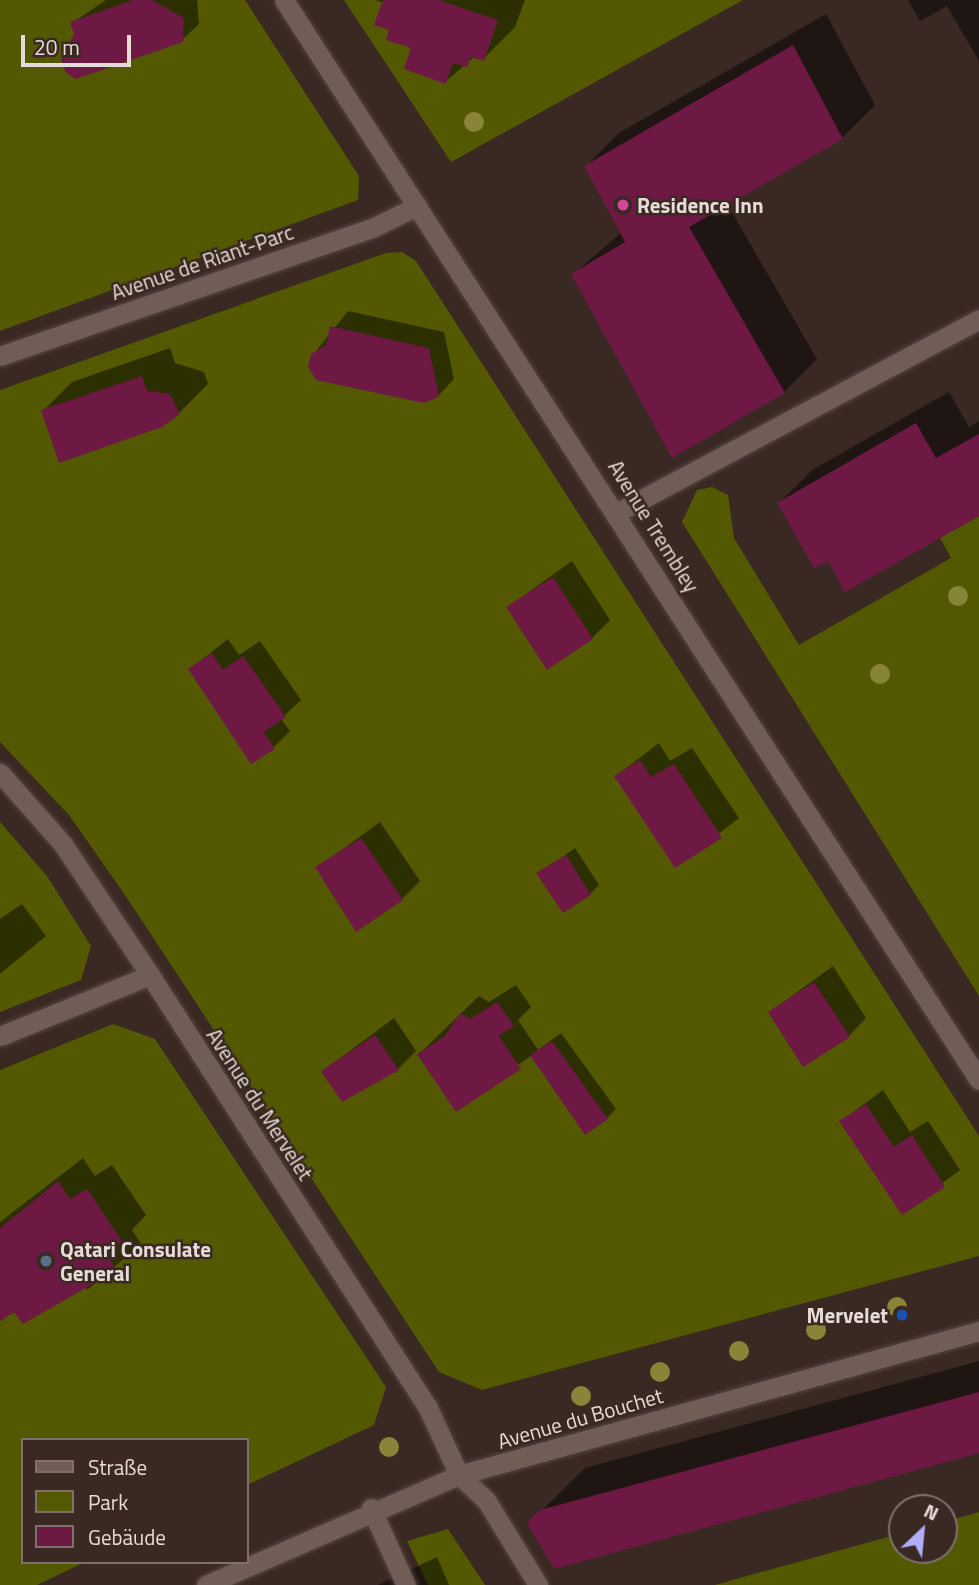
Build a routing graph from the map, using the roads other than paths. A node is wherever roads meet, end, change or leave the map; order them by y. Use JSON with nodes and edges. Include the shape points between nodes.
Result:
{"nodes":[{"id":1,"x":284,"y":0,"type":"edge"},
{"id":2,"x":417,"y":206,"type":"junction"},
{"id":3,"x":979,"y":319,"type":"edge"},
{"id":4,"x":0,"y":356,"type":"edge"},
{"id":5,"x":618,"y":512,"type":"junction"},
{"id":6,"x":0,"y":773,"type":"edge"},
{"id":7,"x":150,"y":975,"type":"junction"},
{"id":8,"x":0,"y":1037,"type":"edge"},
{"id":9,"x":979,"y":1080,"type":"edge"},
{"id":10,"x":979,"y":1331,"type":"edge"},
{"id":11,"x":459,"y":1475,"type":"junction"},
{"id":12,"x":371,"y":1508,"type":"junction"},
{"id":13,"x":206,"y":1585,"type":"edge"},
{"id":14,"x":406,"y":1585,"type":"edge"},
{"id":15,"x":538,"y":1585,"type":"edge"}],
"edges":[{"from":1,"to":2,"type":"street","name":"Avenue Trembley"},
{"from":2,"to":4,"type":"street","name":"Avenue de Riant-Parc","via":[[374,227]]},
{"from":2,"to":5,"type":"street","name":"Avenue Trembley"},
{"from":3,"to":5,"type":"street"},
{"from":5,"to":9,"type":"street","name":"Avenue Trembley"},
{"from":6,"to":7,"type":"street","name":"Avenue du Mervelet","via":[[62,844]]},
{"from":7,"to":8,"type":"street"},
{"from":7,"to":11,"type":"street","name":"Avenue du Mervelet","via":[[428,1408]]},
{"from":10,"to":11,"type":"street","name":"Avenue du Bouchet"},
{"from":11,"to":12,"type":"street","name":"Avenue du Bouchet"},
{"from":11,"to":15,"type":"street","via":[[486,1500]]},
{"from":12,"to":13,"type":"street","name":"Avenue du Bouchet"},
{"from":12,"to":14,"type":"street"}]}
